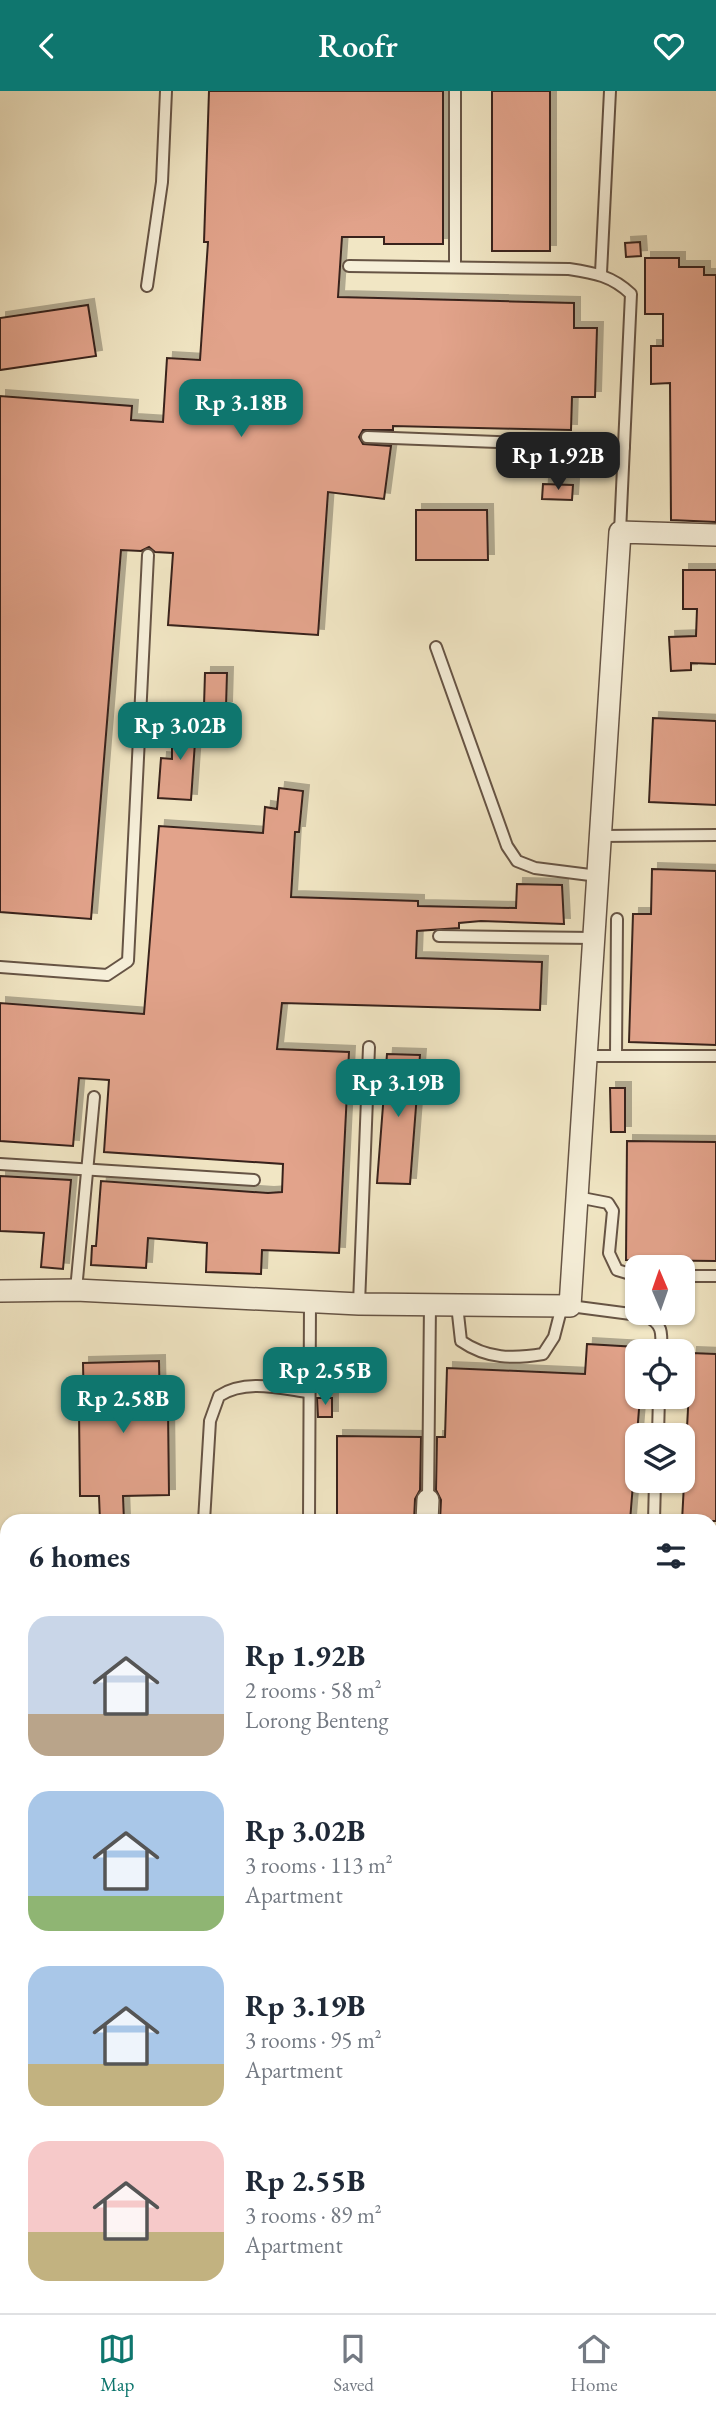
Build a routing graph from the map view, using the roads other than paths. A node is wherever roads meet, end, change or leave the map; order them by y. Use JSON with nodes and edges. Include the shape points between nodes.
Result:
{"nodes":[{"id":1,"x":166,"y":91,"type":"edge"},
{"id":2,"x":455,"y":91,"type":"edge"},
{"id":3,"x":610,"y":91,"type":"edge"},
{"id":4,"x":349,"y":266,"type":"dead end"},
{"id":5,"x":455,"y":267,"type":"junction"},
{"id":6,"x":601,"y":273,"type":"junction"},
{"id":7,"x":147,"y":286,"type":"dead end"},
{"id":8,"x":367,"y":437,"type":"dead end"},
{"id":9,"x":624,"y":447,"type":"junction"},
{"id":10,"x":620,"y":533,"type":"junction"},
{"id":11,"x":716,"y":535,"type":"edge"},
{"id":12,"x":148,"y":555,"type":"dead end"},
{"id":13,"x":436,"y":647,"type":"dead end"},
{"id":14,"x":601,"y":835,"type":"junction"},
{"id":15,"x":716,"y":835,"type":"edge"},
{"id":16,"x":598,"y":876,"type":"junction"},
{"id":17,"x":617,"y":919,"type":"dead end"},
{"id":18,"x":439,"y":936,"type":"dead end"},
{"id":19,"x":594,"y":938,"type":"junction"},
{"id":20,"x":0,"y":967,"type":"edge"},
{"id":21,"x":369,"y":1047,"type":"dead end"},
{"id":22,"x":586,"y":1056,"type":"junction"},
{"id":23,"x":616,"y":1056,"type":"junction"},
{"id":24,"x":716,"y":1056,"type":"edge"},
{"id":25,"x":94,"y":1097,"type":"dead end"},
{"id":26,"x":0,"y":1164,"type":"edge"},
{"id":27,"x":87,"y":1168,"type":"junction"},
{"id":28,"x":254,"y":1181,"type":"dead end"},
{"id":29,"x":577,"y":1197,"type":"junction"},
{"id":30,"x":625,"y":1272,"type":"edge"},
{"id":31,"x":695,"y":1276,"type":"edge"},
{"id":32,"x":716,"y":1276,"type":"edge"},
{"id":33,"x":76,"y":1290,"type":"junction"},
{"id":34,"x":0,"y":1291,"type":"edge"},
{"id":35,"x":310,"y":1301,"type":"junction"},
{"id":36,"x":359,"y":1304,"type":"junction"},
{"id":37,"x":430,"y":1304,"type":"junction"},
{"id":38,"x":457,"y":1305,"type":"junction"},
{"id":39,"x":566,"y":1306,"type":"junction"},
{"id":40,"x":662,"y":1339,"type":"edge"},
{"id":41,"x":308,"y":1392,"type":"junction"},
{"id":42,"x":655,"y":1493,"type":"edge"},
{"id":43,"x":428,"y":1510,"type":"edge"},
{"id":44,"x":204,"y":1514,"type":"edge"},
{"id":45,"x":309,"y":1514,"type":"edge"},
{"id":46,"x":654,"y":1514,"type":"edge"}],
"edges":[{"from":1,"to":7,"type":"lane","via":[[162,183]]},
{"from":2,"to":5,"type":"lane"},
{"from":3,"to":6,"type":"lane"},
{"from":4,"to":5,"type":"lane"},
{"from":5,"to":6,"type":"lane"},
{"from":6,"to":9,"type":"lane","via":[[631,294]]},
{"from":8,"to":9,"type":"lane"},
{"from":9,"to":10,"type":"lane"},
{"from":10,"to":11,"type":"street"},
{"from":10,"to":14,"type":"street"},
{"from":12,"to":20,"type":"lane","via":[[128,961],[107,975]]},
{"from":13,"to":16,"type":"lane","via":[[507,846],[517,862]]},
{"from":14,"to":15,"type":"lane"},
{"from":14,"to":16,"type":"street"},
{"from":16,"to":19,"type":"street"},
{"from":17,"to":23,"type":"lane"},
{"from":18,"to":19,"type":"lane"},
{"from":19,"to":22,"type":"street"},
{"from":21,"to":36,"type":"lane"},
{"from":22,"to":23,"type":"lane"},
{"from":22,"to":29,"type":"street"},
{"from":23,"to":24,"type":"lane"},
{"from":25,"to":27,"type":"lane"},
{"from":26,"to":27,"type":"lane"},
{"from":27,"to":28,"type":"lane"},
{"from":27,"to":33,"type":"lane"},
{"from":29,"to":30,"type":"lane","via":[[608,1203],[613,1211],[609,1253],[617,1270]]},
{"from":29,"to":39,"type":"street"},
{"from":31,"to":32,"type":"lane"},
{"from":33,"to":34,"type":"street"},
{"from":33,"to":35,"type":"street"},
{"from":35,"to":36,"type":"street"},
{"from":35,"to":41,"type":"lane"},
{"from":36,"to":37,"type":"street"},
{"from":37,"to":38,"type":"street"},
{"from":37,"to":43,"type":"lane"},
{"from":38,"to":39,"type":"street"},
{"from":38,"to":39,"type":"lane","via":[[461,1341],[489,1355],[516,1359],[543,1354]]},
{"from":39,"to":40,"type":"lane","via":[[646,1316],[662,1328]]},
{"from":41,"to":44,"type":"lane","via":[[240,1387],[219,1397],[209,1421]]},
{"from":41,"to":45,"type":"lane"},
{"from":42,"to":46,"type":"lane"}]}
